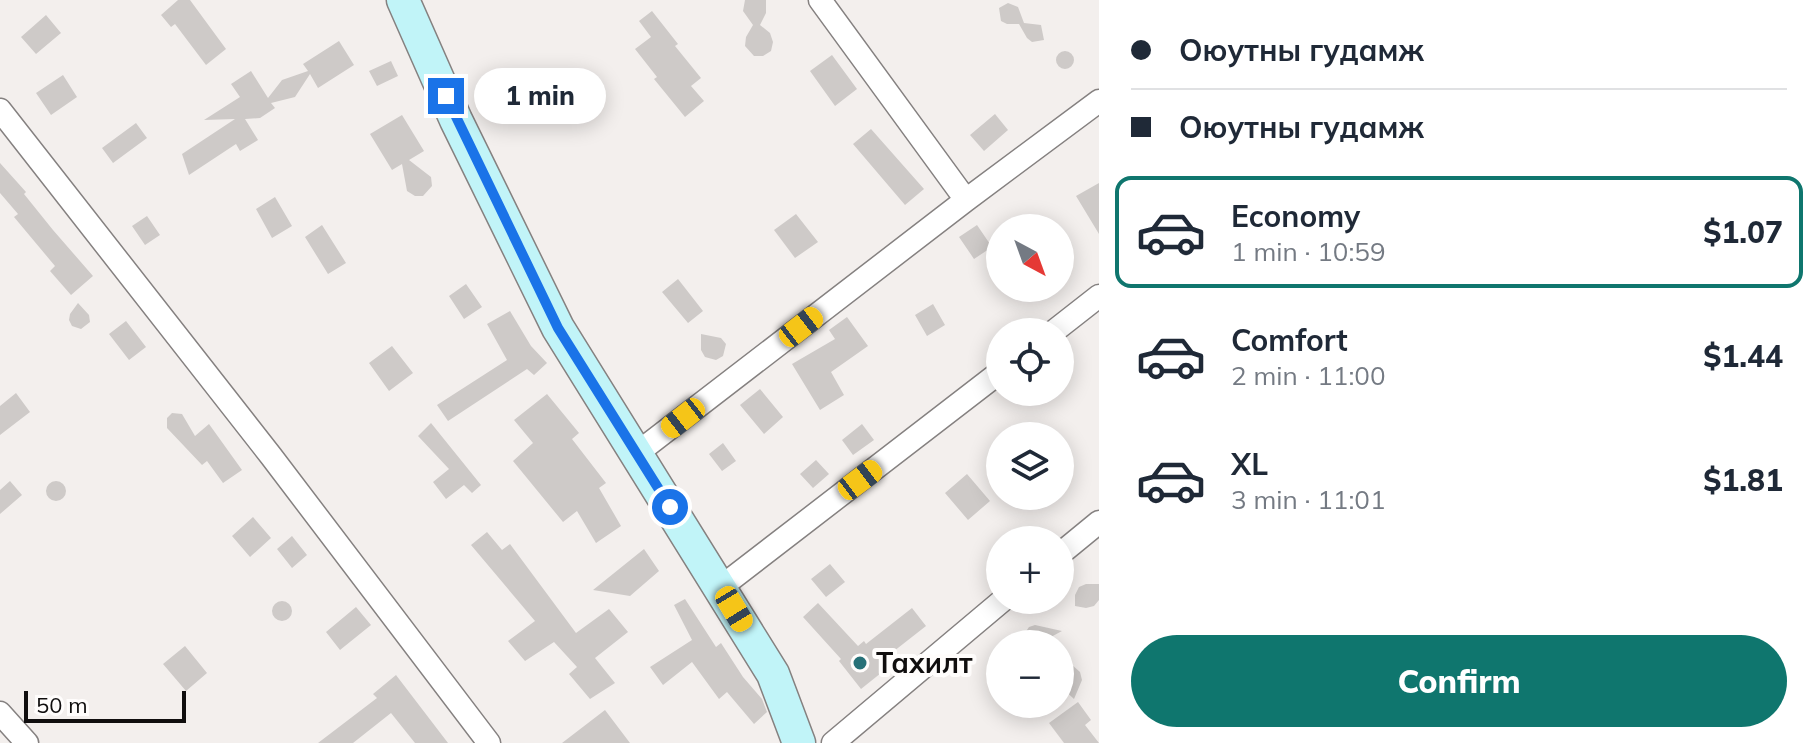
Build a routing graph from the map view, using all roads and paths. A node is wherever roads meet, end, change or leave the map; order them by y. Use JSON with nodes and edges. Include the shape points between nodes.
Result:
{"nodes":[{"id":1,"x":403,"y":0,"type":"edge"},
{"id":2,"x":820,"y":0,"type":"edge"},
{"id":3,"x":1099,"y":101,"type":"edge"},
{"id":4,"x":0,"y":110,"type":"edge"},
{"id":5,"x":966,"y":200,"type":"junction"},
{"id":6,"x":1099,"y":296,"type":"edge"},
{"id":7,"x":1071,"y":318,"type":"edge"},
{"id":8,"x":986,"y":383,"type":"edge"},
{"id":9,"x":636,"y":454,"type":"junction"},
{"id":10,"x":1099,"y":522,"type":"edge"},
{"id":11,"x":1074,"y":543,"type":"edge"},
{"id":12,"x":721,"y":587,"type":"junction"},
{"id":13,"x":986,"y":614,"type":"edge"},
{"id":14,"x":0,"y":713,"type":"edge"},
{"id":15,"x":27,"y":743,"type":"edge"},
{"id":16,"x":489,"y":743,"type":"edge"},
{"id":17,"x":799,"y":743,"type":"edge"},
{"id":18,"x":833,"y":743,"type":"edge"}],
"edges":[{"from":1,"to":9,"type":"street","via":[[558,328]]},
{"from":2,"to":5,"type":"street"},
{"from":3,"to":5,"type":"street"},
{"from":4,"to":16,"type":"street"},
{"from":5,"to":9,"type":"street"},
{"from":6,"to":7,"type":"street"},
{"from":8,"to":12,"type":"street"},
{"from":9,"to":12,"type":"street"},
{"from":10,"to":11,"type":"street"},
{"from":12,"to":17,"type":"street","via":[[773,674]]},
{"from":13,"to":18,"type":"street"},
{"from":14,"to":15,"type":"street"}]}
